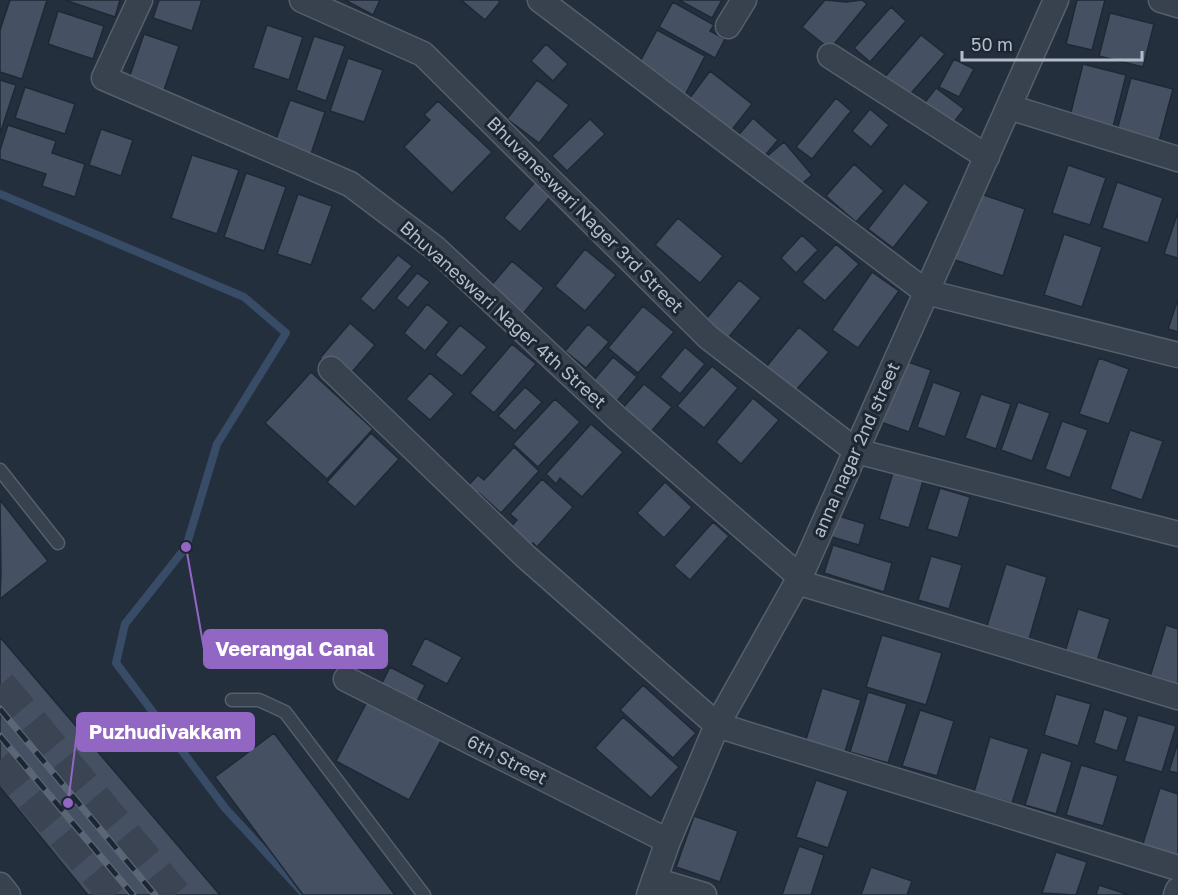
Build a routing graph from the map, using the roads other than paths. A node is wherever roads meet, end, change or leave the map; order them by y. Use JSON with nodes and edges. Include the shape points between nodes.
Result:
{"nodes":[{"id":1,"x":140,"y":0,"type":"edge"},
{"id":2,"x":302,"y":0,"type":"edge"},
{"id":3,"x":540,"y":0,"type":"edge"},
{"id":4,"x":744,"y":0,"type":"edge"},
{"id":5,"x":1056,"y":0,"type":"edge"},
{"id":6,"x":1161,"y":0,"type":"edge"},
{"id":7,"x":1178,"y":5,"type":"edge"},
{"id":8,"x":728,"y":26,"type":"dead end"},
{"id":9,"x":830,"y":56,"type":"dead end"},
{"id":10,"x":1009,"y":107,"type":"junction"},
{"id":11,"x":987,"y":157,"type":"junction"},
{"id":12,"x":1178,"y":159,"type":"edge"},
{"id":13,"x":926,"y":292,"type":"junction"},
{"id":14,"x":1178,"y":355,"type":"edge"},
{"id":15,"x":331,"y":369,"type":"dead end"},
{"id":16,"x":856,"y":452,"type":"junction"},
{"id":17,"x":0,"y":470,"type":"edge"},
{"id":18,"x":1178,"y":534,"type":"edge"},
{"id":19,"x":58,"y":543,"type":"dead end"},
{"id":20,"x":799,"y":580,"type":"junction"},
{"id":21,"x":346,"y":679,"type":"dead end"},
{"id":22,"x":1178,"y":698,"type":"edge"},
{"id":23,"x":232,"y":700,"type":"dead end"},
{"id":24,"x":717,"y":725,"type":"junction"},
{"id":25,"x":668,"y":841,"type":"junction"},
{"id":26,"x":1178,"y":868,"type":"edge"},
{"id":27,"x":0,"y":885,"type":"edge"},
{"id":28,"x":652,"y":887,"type":"edge"},
{"id":29,"x":1178,"y":890,"type":"edge"},
{"id":30,"x":8,"y":895,"type":"edge"},
{"id":31,"x":424,"y":895,"type":"edge"},
{"id":32,"x":704,"y":895,"type":"edge"},
{"id":33,"x":1176,"y":895,"type":"edge"}],
"edges":[{"from":1,"to":20,"type":"street","name":"Bhuvaneswari Nager 4th Street","via":[[104,78],[350,184],[435,248]]},
{"from":2,"to":16,"type":"street","name":"Bhuvaneswari Nager 3rd Street","via":[[423,54],[708,337]]},
{"from":3,"to":13,"type":"street"},
{"from":4,"to":8,"type":"street"},
{"from":5,"to":10,"type":"street","name":"anna nagar 2nd street"},
{"from":6,"to":7,"type":"street"},
{"from":9,"to":11,"type":"street"},
{"from":10,"to":11,"type":"street","name":"anna nagar 2nd street"},
{"from":10,"to":12,"type":"street"},
{"from":11,"to":13,"type":"street","name":"anna nagar 2nd street"},
{"from":13,"to":14,"type":"street"},
{"from":13,"to":16,"type":"street","name":"anna nagar 2nd street"},
{"from":15,"to":24,"type":"street","via":[[524,555]]},
{"from":16,"to":18,"type":"street"},
{"from":16,"to":20,"type":"street","name":"anna nagar 2nd street"},
{"from":17,"to":19,"type":"lane"},
{"from":20,"to":22,"type":"street"},
{"from":20,"to":24,"type":"street","name":"anna nagar 2nd street"},
{"from":21,"to":25,"type":"street","name":"6th Street"},
{"from":23,"to":31,"type":"lane","via":[[259,700],[285,712]]},
{"from":24,"to":25,"type":"street","name":"anna nagar 2nd street"},
{"from":24,"to":26,"type":"street"},
{"from":25,"to":28,"type":"street","name":"anna nagar 2nd street"},
{"from":27,"to":30,"type":"street"},
{"from":28,"to":32,"type":"street"},
{"from":29,"to":33,"type":"street"}]}
